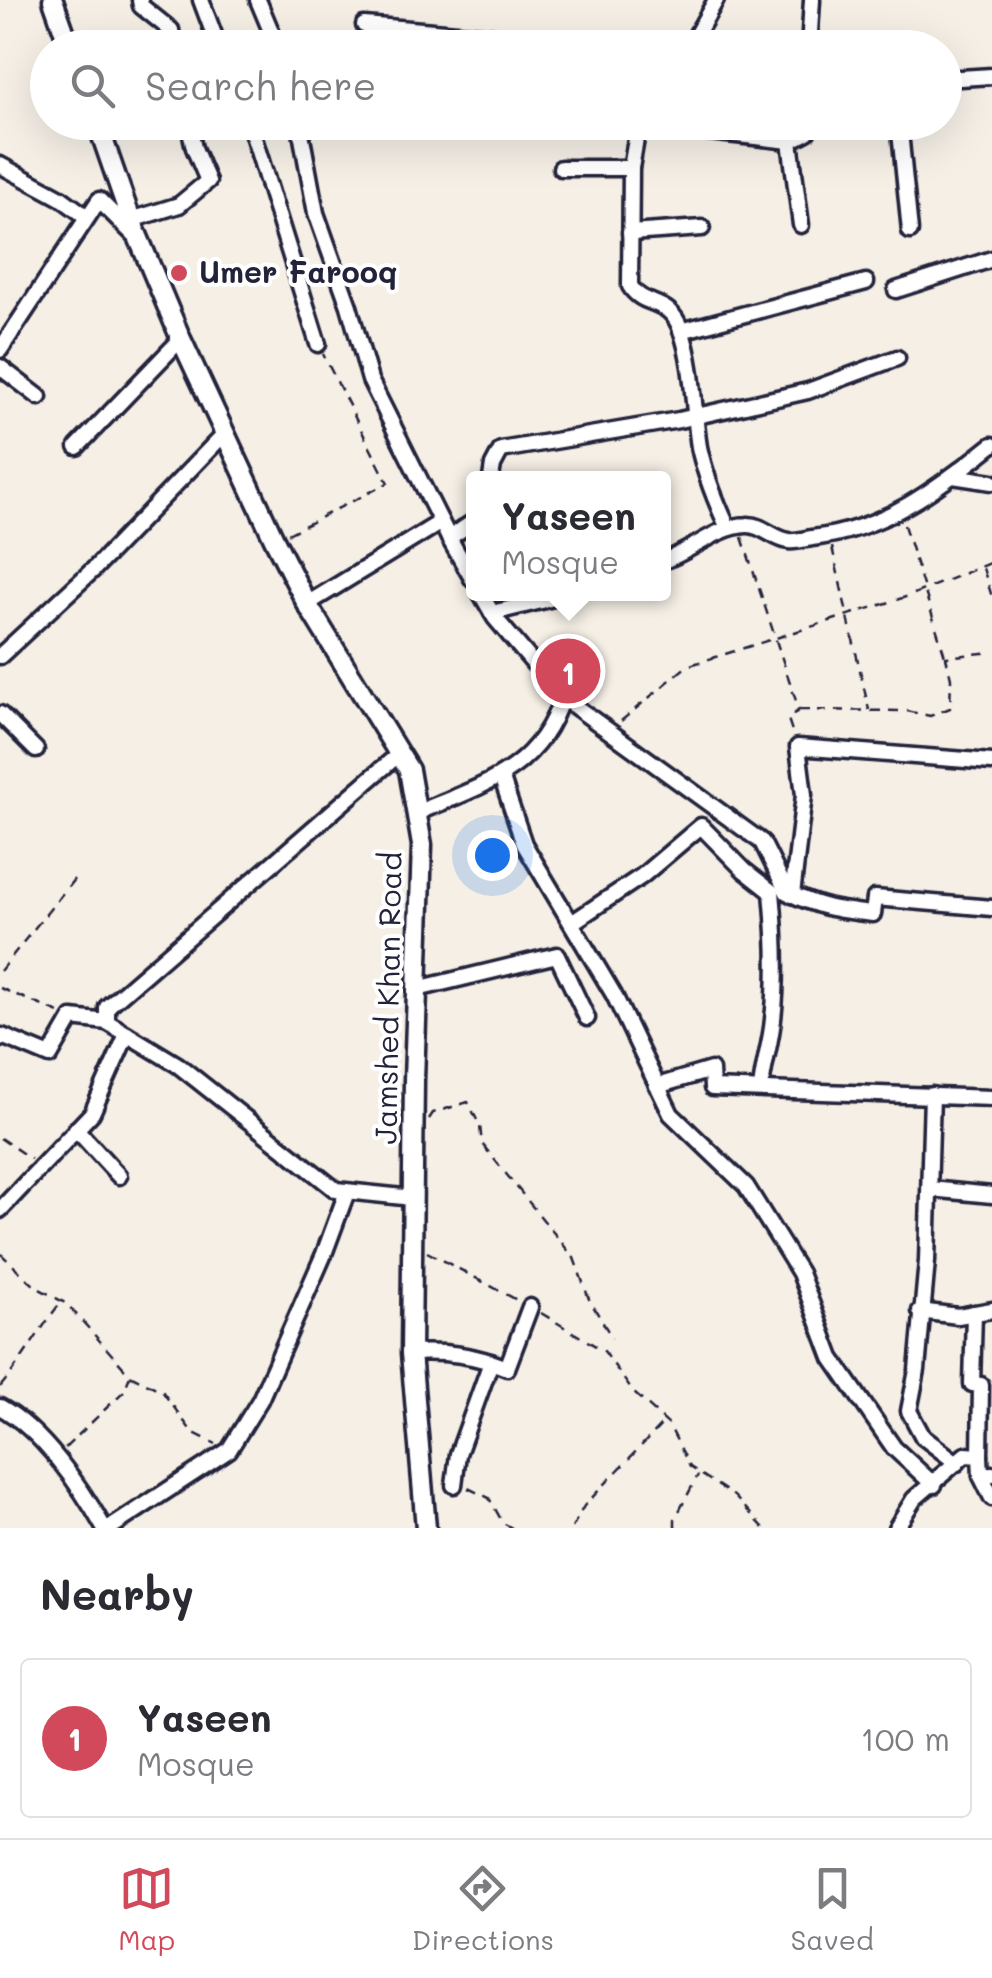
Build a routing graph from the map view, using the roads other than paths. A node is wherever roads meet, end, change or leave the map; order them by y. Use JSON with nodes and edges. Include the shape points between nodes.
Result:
{"nodes":[{"id":1,"x":53,"y":0,"type":"edge"},
{"id":2,"x":140,"y":0,"type":"edge"},
{"id":3,"x":202,"y":0,"type":"edge"},
{"id":4,"x":258,"y":0,"type":"edge"},
{"id":5,"x":716,"y":0,"type":"edge"},
{"id":6,"x":812,"y":0,"type":"edge"},
{"id":7,"x":364,"y":25,"type":"dead end"},
{"id":8,"x":64,"y":30,"type":"edge"},
{"id":9,"x":171,"y":30,"type":"edge"},
{"id":10,"x":213,"y":30,"type":"edge"},
{"id":11,"x":270,"y":30,"type":"edge"},
{"id":12,"x":422,"y":30,"type":"edge"},
{"id":13,"x":699,"y":30,"type":"edge"},
{"id":14,"x":810,"y":30,"type":"edge"},
{"id":15,"x":992,"y":76,"type":"edge"},
{"id":16,"x":962,"y":78,"type":"edge"},
{"id":17,"x":102,"y":140,"type":"edge"},
{"id":18,"x":192,"y":140,"type":"edge"},
{"id":19,"x":255,"y":140,"type":"edge"},
{"id":20,"x":302,"y":140,"type":"edge"},
{"id":21,"x":636,"y":140,"type":"edge"},
{"id":22,"x":790,"y":140,"type":"edge"},
{"id":23,"x":901,"y":140,"type":"edge"},
{"id":24,"x":0,"y":165,"type":"edge"},
{"id":25,"x":561,"y":168,"type":"dead end"},
{"id":26,"x":631,"y":168,"type":"junction"},
{"id":27,"x":88,"y":216,"type":"junction"},
{"id":28,"x":131,"y":220,"type":"junction"},
{"id":29,"x":801,"y":225,"type":"dead end"},
{"id":30,"x":702,"y":228,"type":"dead end"},
{"id":31,"x":910,"y":231,"type":"dead end"},
{"id":32,"x":630,"y":233,"type":"junction"},
{"id":33,"x":142,"y":243,"type":"junction"},
{"id":34,"x":992,"y":259,"type":"edge"},
{"id":35,"x":866,"y":282,"type":"dead end"},
{"id":36,"x":896,"y":290,"type":"dead end"},
{"id":37,"x":681,"y":331,"type":"junction"},
{"id":38,"x":181,"y":340,"type":"junction"},
{"id":39,"x":318,"y":344,"type":"road end"},
{"id":40,"x":0,"y":350,"type":"edge"},
{"id":41,"x":897,"y":358,"type":"dead end"},
{"id":42,"x":0,"y":367,"type":"edge"},
{"id":43,"x":39,"y":398,"type":"dead end"},
{"id":44,"x":695,"y":415,"type":"junction"},
{"id":45,"x":225,"y":433,"type":"junction"},
{"id":46,"x":992,"y":445,"type":"edge"},
{"id":47,"x":77,"y":447,"type":"dead end"},
{"id":48,"x":492,"y":471,"type":"edge"},
{"id":49,"x":953,"y":476,"type":"junction"},
{"id":50,"x":992,"y":482,"type":"edge"},
{"id":51,"x":440,"y":522,"type":"junction"},
{"id":52,"x":466,"y":527,"type":"edge"},
{"id":53,"x":733,"y":527,"type":"junction"},
{"id":54,"x":449,"y":538,"type":"junction"},
{"id":55,"x":671,"y":558,"type":"edge"},
{"id":56,"x":466,"y":568,"type":"edge"},
{"id":57,"x":485,"y":601,"type":"edge"},
{"id":58,"x":541,"y":601,"type":"edge"},
{"id":59,"x":307,"y":604,"type":"junction"},
{"id":60,"x":492,"y":613,"type":"junction"},
{"id":61,"x":0,"y":656,"type":"edge"},
{"id":62,"x":562,"y":697,"type":"junction"},
{"id":63,"x":0,"y":714,"type":"edge"},
{"id":64,"x":36,"y":750,"type":"dead end"},
{"id":65,"x":399,"y":754,"type":"junction"},
{"id":66,"x":992,"y":762,"type":"edge"},
{"id":67,"x":502,"y":776,"type":"junction"},
{"id":68,"x":416,"y":813,"type":"junction"},
{"id":69,"x":792,"y":895,"type":"junction"},
{"id":70,"x":992,"y":908,"type":"edge"},
{"id":71,"x":573,"y":922,"type":"junction"},
{"id":72,"x":417,"y":989,"type":"junction"},
{"id":73,"x":587,"y":1018,"type":"dead end"},
{"id":74,"x":108,"y":1022,"type":"junction"},
{"id":75,"x":127,"y":1034,"type":"junction"},
{"id":76,"x":0,"y":1039,"type":"edge"},
{"id":77,"x":657,"y":1086,"type":"junction"},
{"id":78,"x":761,"y":1090,"type":"junction"},
{"id":79,"x":932,"y":1095,"type":"junction"},
{"id":80,"x":992,"y":1098,"type":"edge"},
{"id":81,"x":76,"y":1128,"type":"junction"},
{"id":82,"x":120,"y":1176,"type":"dead end"},
{"id":83,"x":930,"y":1189,"type":"junction"},
{"id":84,"x":347,"y":1192,"type":"junction"},
{"id":85,"x":992,"y":1194,"type":"edge"},
{"id":86,"x":413,"y":1198,"type":"junction"},
{"id":87,"x":0,"y":1210,"type":"edge"},
{"id":88,"x":530,"y":1307,"type":"road end"},
{"id":89,"x":992,"y":1310,"type":"edge"},
{"id":90,"x":920,"y":1311,"type":"junction"},
{"id":91,"x":974,"y":1313,"type":"junction"},
{"id":92,"x":411,"y":1353,"type":"junction"},
{"id":93,"x":491,"y":1362,"type":"junction"},
{"id":94,"x":0,"y":1407,"type":"edge"},
{"id":95,"x":980,"y":1456,"type":"junction"},
{"id":96,"x":957,"y":1462,"type":"junction"},
{"id":97,"x":987,"y":1476,"type":"edge"},
{"id":98,"x":454,"y":1485,"type":"road end"},
{"id":99,"x":934,"y":1485,"type":"junction"},
{"id":100,"x":992,"y":1498,"type":"edge"},
{"id":101,"x":906,"y":1512,"type":"junction"},
{"id":102,"x":107,"y":1528,"type":"edge"},
{"id":103,"x":426,"y":1528,"type":"edge"},
{"id":104,"x":896,"y":1528,"type":"edge"},
{"id":105,"x":912,"y":1528,"type":"edge"}],
"edges":[{"from":1,"to":8,"type":"street"},
{"from":2,"to":9,"type":"street"},
{"from":3,"to":10,"type":"street"},
{"from":4,"to":11,"type":"street"},
{"from":5,"to":13,"type":"street"},
{"from":6,"to":14,"type":"street"},
{"from":7,"to":12,"type":"street"},
{"from":15,"to":16,"type":"street"},
{"from":17,"to":28,"type":"street","name":"Jamshed Khan Road"},
{"from":18,"to":28,"type":"street","via":[[208,181],[180,205]]},
{"from":19,"to":39,"type":"street"},
{"from":20,"to":51,"type":"street","via":[[316,213],[370,380]]},
{"from":21,"to":26,"type":"street"},
{"from":22,"to":29,"type":"street"},
{"from":23,"to":31,"type":"street"},
{"from":24,"to":27,"type":"street"},
{"from":25,"to":26,"type":"street"},
{"from":26,"to":32,"type":"street"},
{"from":27,"to":33,"type":"street","via":[[99,200]]},
{"from":27,"to":40,"type":"street"},
{"from":28,"to":33,"type":"street","name":"Jamshed Khan Road"},
{"from":30,"to":32,"type":"street"},
{"from":32,"to":37,"type":"street","via":[[630,286],[670,308]]},
{"from":33,"to":38,"type":"street","name":"Jamshed Khan Road"},
{"from":34,"to":36,"type":"street"},
{"from":35,"to":37,"type":"street"},
{"from":37,"to":44,"type":"street"},
{"from":38,"to":45,"type":"street","name":"Jamshed Khan Road"},
{"from":38,"to":47,"type":"street"},
{"from":41,"to":44,"type":"street","via":[[808,391]]},
{"from":42,"to":43,"type":"street"},
{"from":44,"to":48,"type":"street","via":[[501,450]]},
{"from":44,"to":53,"type":"street","via":[[713,496]]},
{"from":45,"to":59,"type":"street","name":"Jamshed Khan Road"},
{"from":45,"to":61,"type":"street"},
{"from":46,"to":49,"type":"street"},
{"from":49,"to":50,"type":"street"},
{"from":49,"to":53,"type":"street","via":[[876,524],[830,536],[788,541],[750,524]]},
{"from":51,"to":54,"type":"street"},
{"from":51,"to":59,"type":"street"},
{"from":52,"to":54,"type":"street"},
{"from":53,"to":55,"type":"street"},
{"from":54,"to":56,"type":"street"},
{"from":57,"to":60,"type":"street"},
{"from":58,"to":60,"type":"street"},
{"from":59,"to":65,"type":"street","name":"Jamshed Khan Road"},
{"from":60,"to":62,"type":"street"},
{"from":62,"to":67,"type":"street","via":[[540,746]]},
{"from":62,"to":69,"type":"street","via":[[762,842]]},
{"from":63,"to":64,"type":"street"},
{"from":65,"to":68,"type":"street","name":"Jamshed Khan Road","via":[[409,770]]},
{"from":65,"to":74,"type":"street","via":[[107,1008]]},
{"from":66,"to":69,"type":"street","via":[[798,747],[804,794]]},
{"from":67,"to":68,"type":"street"},
{"from":67,"to":71,"type":"street","via":[[524,844]]},
{"from":68,"to":72,"type":"street","name":"Jamshed Khan Road","via":[[422,845]]},
{"from":69,"to":70,"type":"street","via":[[821,909],[873,914],[875,898]]},
{"from":71,"to":77,"type":"street"},
{"from":71,"to":78,"type":"street","via":[[701,826],[772,892],[776,972]]},
{"from":72,"to":73,"type":"street","via":[[558,955]]},
{"from":72,"to":86,"type":"street","name":"Jamshed Khan Road"},
{"from":74,"to":75,"type":"street"},
{"from":74,"to":76,"type":"street","via":[[72,1018],[50,1056]]},
{"from":75,"to":81,"type":"street","via":[[92,1114]]},
{"from":75,"to":84,"type":"street","via":[[178,1064],[336,1190]]},
{"from":77,"to":78,"type":"street","via":[[711,1070],[712,1088]]},
{"from":77,"to":99,"type":"street","via":[[671,1114],[746,1186],[800,1273],[832,1358],[894,1448]]},
{"from":78,"to":79,"type":"street"},
{"from":79,"to":80,"type":"street"},
{"from":79,"to":83,"type":"street"},
{"from":81,"to":82,"type":"street"},
{"from":81,"to":87,"type":"street"},
{"from":83,"to":85,"type":"street"},
{"from":83,"to":90,"type":"street"},
{"from":84,"to":86,"type":"street"},
{"from":84,"to":102,"type":"street","via":[[260,1400],[229,1450]]},
{"from":86,"to":92,"type":"street","name":"Jamshed Khan Road"},
{"from":88,"to":93,"type":"street","via":[[508,1368]]},
{"from":89,"to":91,"type":"street"},
{"from":90,"to":91,"type":"street"},
{"from":90,"to":96,"type":"street","via":[[909,1411],[923,1437]]},
{"from":91,"to":95,"type":"street"},
{"from":92,"to":93,"type":"street","via":[[448,1351]]},
{"from":92,"to":103,"type":"street","name":"Jamshed Khan Road"},
{"from":93,"to":98,"type":"street","via":[[458,1454]]},
{"from":94,"to":102,"type":"street","via":[[79,1484]]},
{"from":95,"to":96,"type":"street","via":[[965,1454]]},
{"from":95,"to":97,"type":"street"},
{"from":96,"to":99,"type":"street"},
{"from":97,"to":100,"type":"street"},
{"from":99,"to":101,"type":"street"},
{"from":101,"to":104,"type":"street"},
{"from":101,"to":105,"type":"street"}]}
